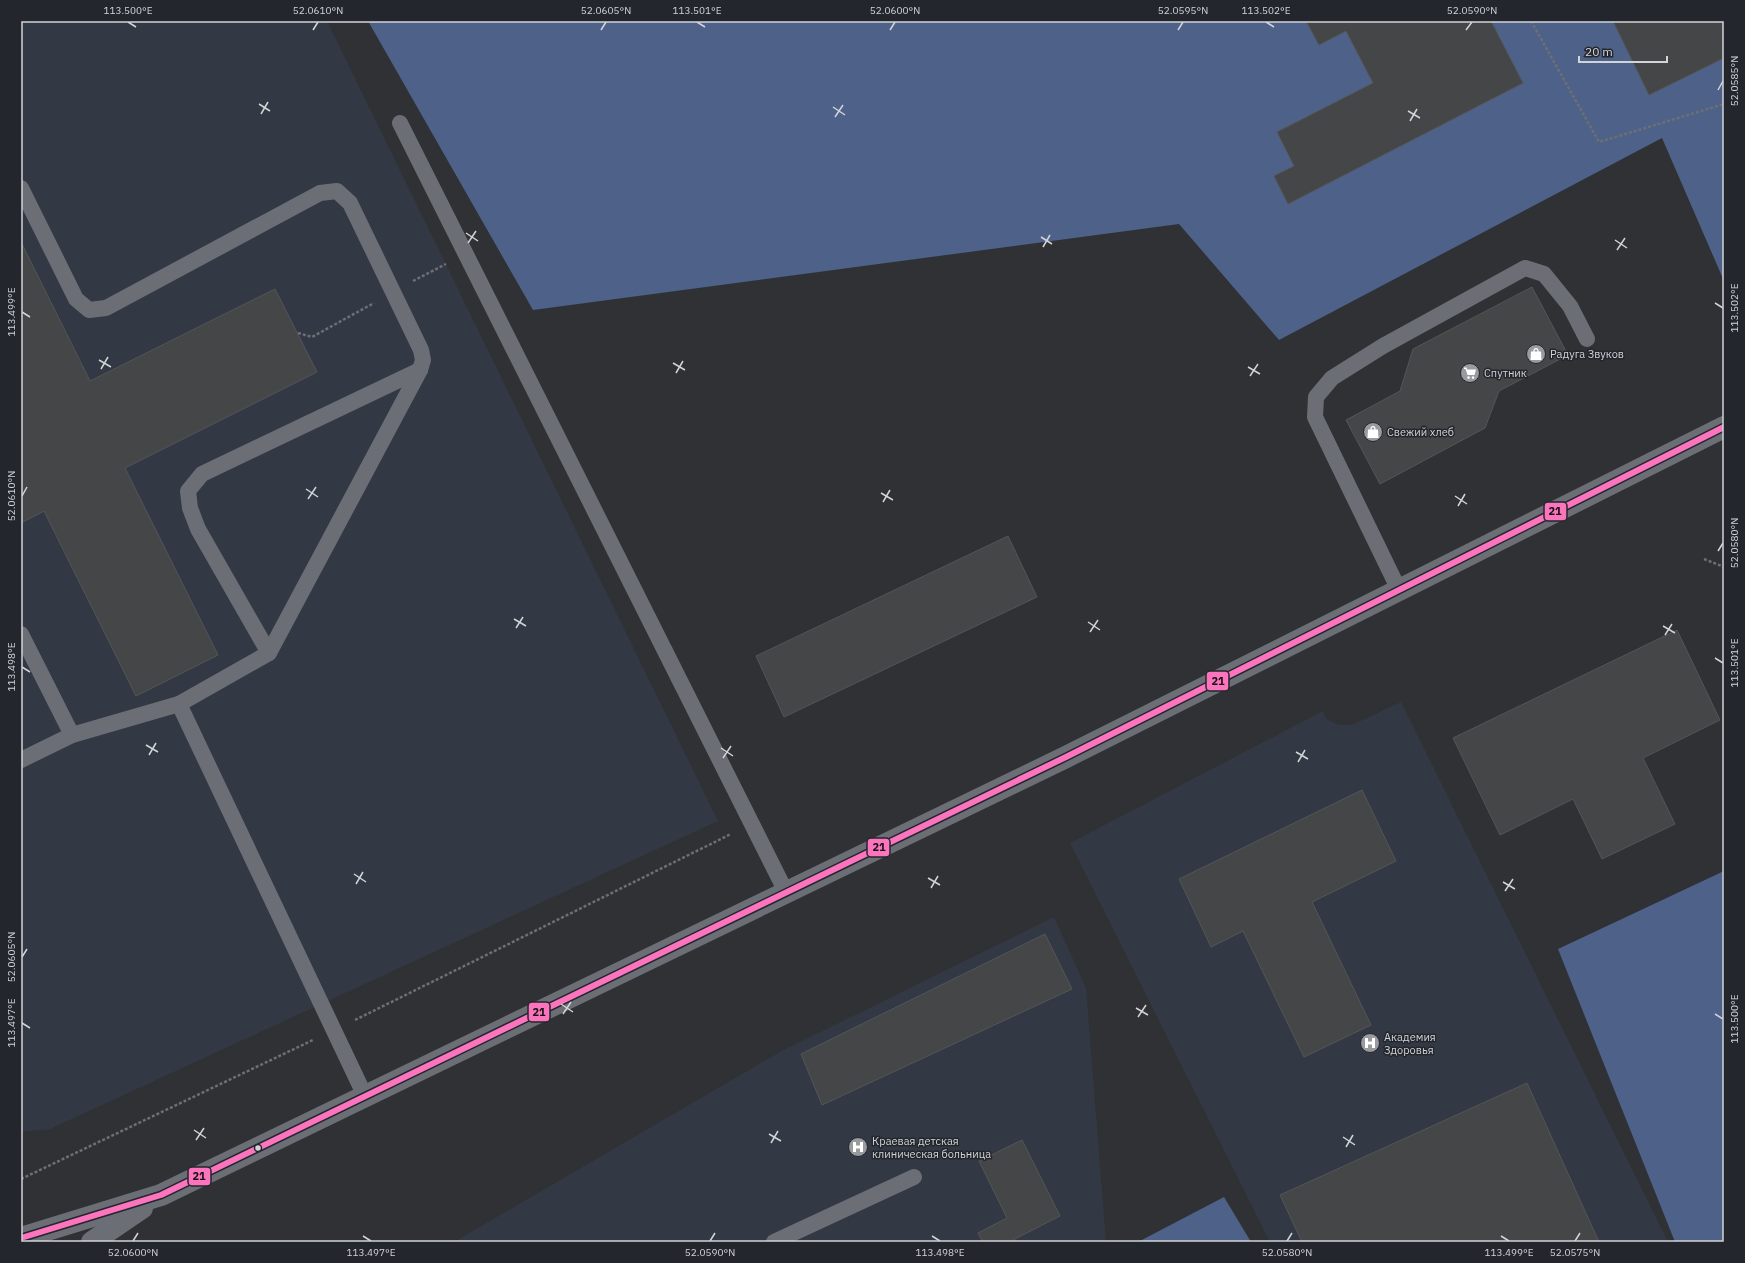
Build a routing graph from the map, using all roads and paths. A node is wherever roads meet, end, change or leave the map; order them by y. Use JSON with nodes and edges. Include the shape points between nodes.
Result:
{"nodes":[{"id":1,"x":1531,"y":21,"type":"edge"},
{"id":2,"x":1724,"y":104,"type":"edge"},
{"id":3,"x":400,"y":123,"type":"dead end"},
{"id":4,"x":21,"y":188,"type":"edge"},
{"id":5,"x":1587,"y":339,"type":"dead end"},
{"id":6,"x":420,"y":370,"type":"junction"},
{"id":7,"x":1724,"y":427,"type":"edge"},
{"id":8,"x":1704,"y":559,"type":"dead end"},
{"id":9,"x":1724,"y":567,"type":"edge"},
{"id":10,"x":1399,"y":590,"type":"junction"},
{"id":11,"x":21,"y":634,"type":"edge"},
{"id":12,"x":269,"y":653,"type":"junction"},
{"id":13,"x":179,"y":704,"type":"junction"},
{"id":14,"x":72,"y":735,"type":"junction"},
{"id":15,"x":21,"y":760,"type":"edge"},
{"id":16,"x":752,"y":824,"type":"junction"},
{"id":17,"x":786,"y":892,"type":"junction"},
{"id":18,"x":334,"y":1030,"type":"junction"},
{"id":19,"x":365,"y":1096,"type":"junction"},
{"id":20,"x":914,"y":1176,"type":"dead end"},
{"id":21,"x":21,"y":1180,"type":"edge"},
{"id":22,"x":160,"y":1195,"type":"junction"},
{"id":23,"x":21,"y":1238,"type":"edge"},
{"id":24,"x":92,"y":1242,"type":"edge"},
{"id":25,"x":774,"y":1242,"type":"edge"}],
"edges":[{"from":1,"to":2,"type":"path","via":[[1599,142]]},
{"from":3,"to":16,"type":"lane"},
{"from":4,"to":6,"type":"lane","via":[[76,299],[89,310],[106,308],[320,193],[337,191],[350,203],[421,350],[423,360]]},
{"from":5,"to":10,"type":"lane","via":[[1570,306],[1544,274],[1525,268],[1383,346],[1332,378],[1316,397],[1315,417]]},
{"from":6,"to":12,"type":"lane"},
{"from":6,"to":12,"type":"lane","via":[[202,474],[188,491],[190,508],[198,529]]},
{"from":7,"to":10,"type":"street"},
{"from":8,"to":9,"type":"path"},
{"from":10,"to":17,"type":"street","via":[[1080,750]]},
{"from":11,"to":14,"type":"lane"},
{"from":12,"to":13,"type":"lane"},
{"from":13,"to":14,"type":"lane"},
{"from":13,"to":18,"type":"lane"},
{"from":14,"to":15,"type":"lane"},
{"from":16,"to":17,"type":"lane"},
{"from":16,"to":18,"type":"path"},
{"from":17,"to":19,"type":"street"},
{"from":18,"to":19,"type":"lane"},
{"from":18,"to":21,"type":"path"},
{"from":19,"to":22,"type":"street"},
{"from":20,"to":25,"type":"lane"},
{"from":22,"to":23,"type":"street"},
{"from":22,"to":24,"type":"street"}]}
